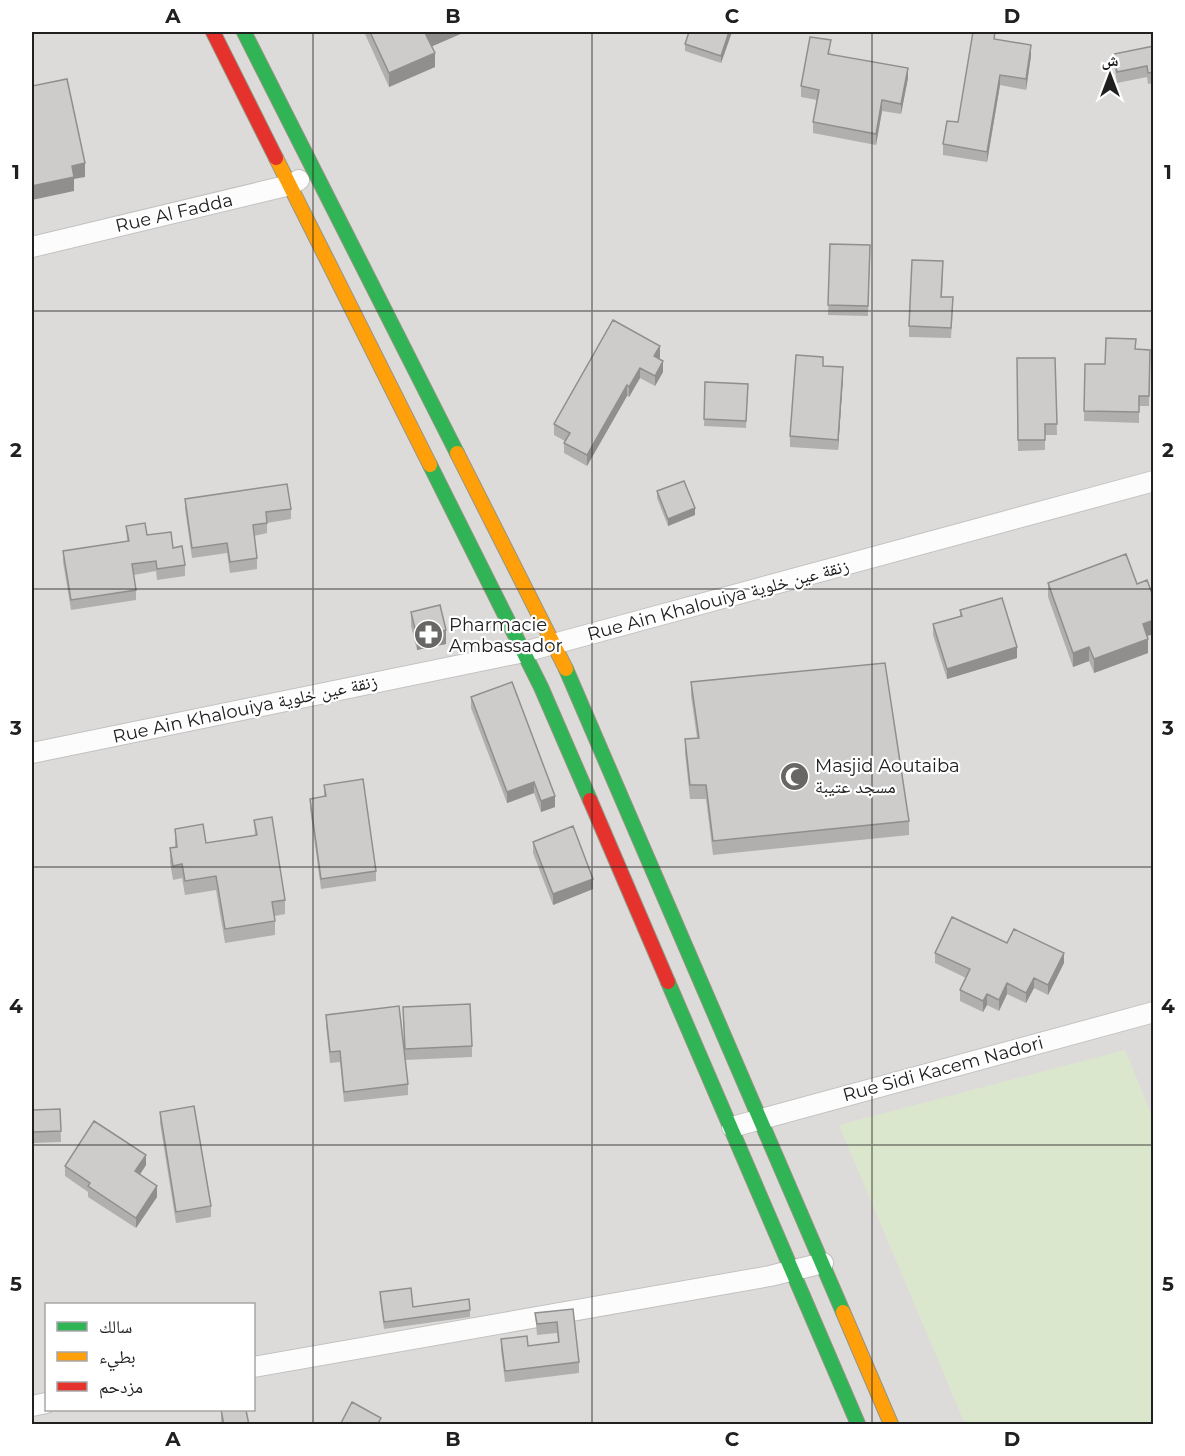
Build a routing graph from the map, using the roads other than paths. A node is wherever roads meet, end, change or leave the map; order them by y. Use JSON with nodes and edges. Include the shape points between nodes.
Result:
{"nodes":[{"id":1,"x":213,"y":32,"type":"edge"},
{"id":2,"x":244,"y":32,"type":"edge"},
{"id":3,"x":315,"y":173,"type":"junction"},
{"id":4,"x":290,"y":185,"type":"junction"},
{"id":5,"x":32,"y":247,"type":"edge"},
{"id":6,"x":1154,"y":481,"type":"edge"},
{"id":7,"x":554,"y":644,"type":"junction"},
{"id":8,"x":524,"y":652,"type":"junction"},
{"id":9,"x":32,"y":753,"type":"edge"},
{"id":10,"x":1154,"y":1012,"type":"edge"},
{"id":11,"x":762,"y":1118,"type":"junction"},
{"id":12,"x":732,"y":1127,"type":"junction"},
{"id":13,"x":823,"y":1263,"type":"junction"},
{"id":14,"x":794,"y":1270,"type":"junction"},
{"id":15,"x":255,"y":1367,"type":"edge"},
{"id":16,"x":858,"y":1425,"type":"edge"},
{"id":17,"x":891,"y":1425,"type":"edge"}],
"edges":[{"from":1,"to":4,"type":"street"},
{"from":2,"to":3,"type":"street"},
{"from":3,"to":4,"type":"street","name":"Rue Al Fadda"},
{"from":3,"to":7,"type":"street"},
{"from":4,"to":5,"type":"street","name":"Rue Al Fadda"},
{"from":4,"to":8,"type":"street"},
{"from":6,"to":7,"type":"street","name":"Rue Ain Khalouiya زنقة عين خلوية"},
{"from":7,"to":8,"type":"street","name":"Rue Ain Khalouiya زنقة عين خلوية"},
{"from":7,"to":11,"type":"street"},
{"from":8,"to":9,"type":"street","name":"Rue Ain Khalouiya زنقة عين خلوية"},
{"from":8,"to":12,"type":"street"},
{"from":10,"to":11,"type":"street","name":"Rue Sidi Kacem Nadori"},
{"from":11,"to":12,"type":"street","name":"Rue Sidi Kacem Nadori"},
{"from":11,"to":13,"type":"street"},
{"from":12,"to":14,"type":"street"},
{"from":13,"to":14,"type":"street"},
{"from":13,"to":17,"type":"street"},
{"from":14,"to":15,"type":"street"},
{"from":14,"to":16,"type":"street"}]}
